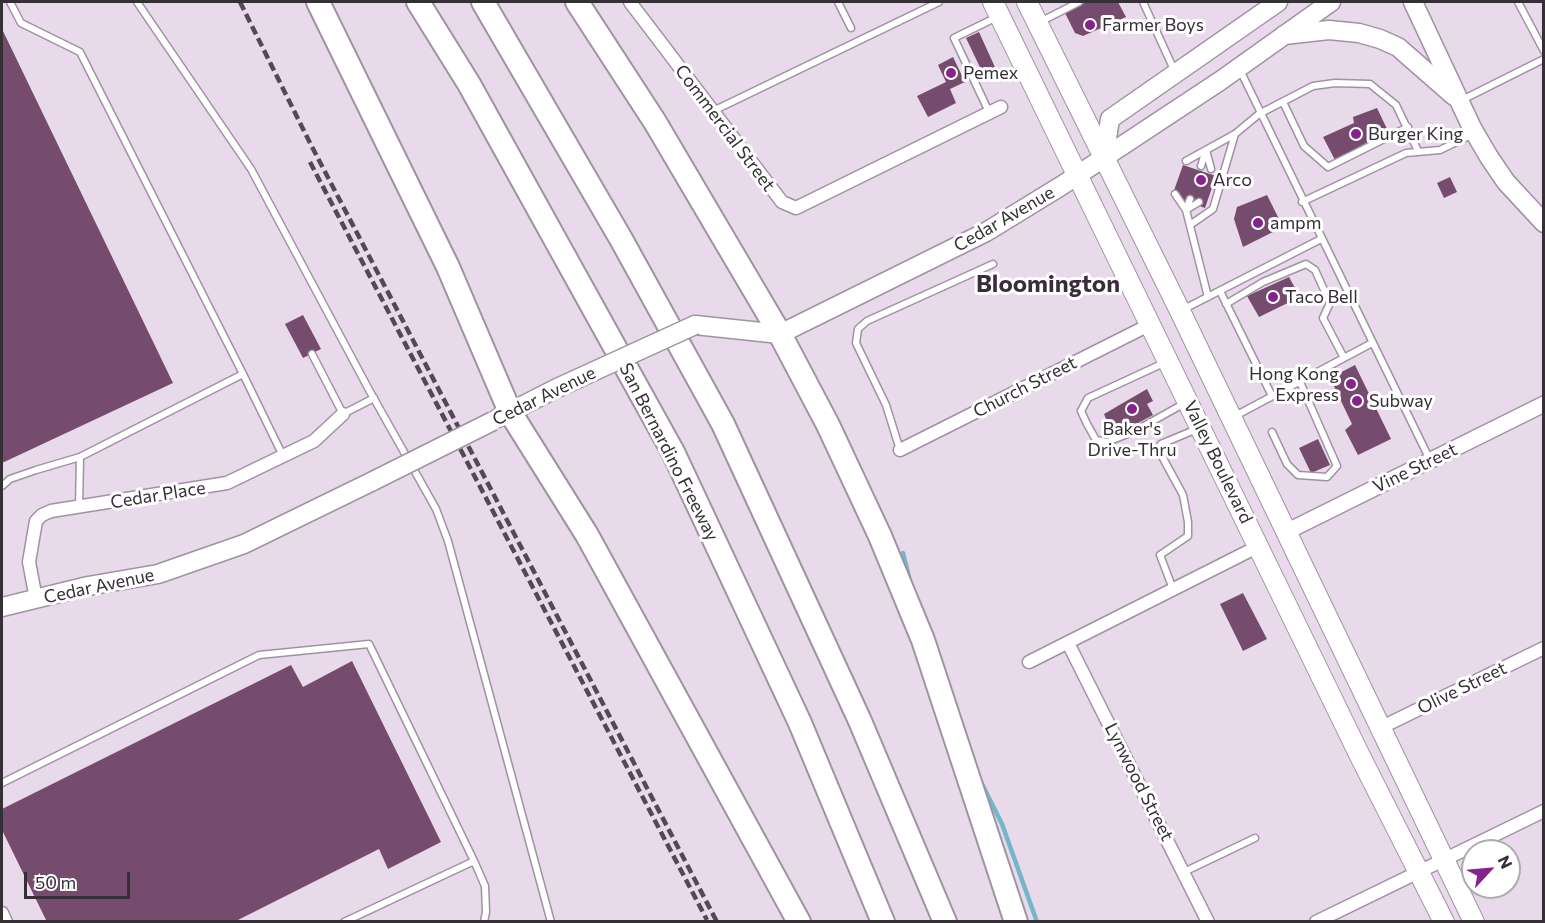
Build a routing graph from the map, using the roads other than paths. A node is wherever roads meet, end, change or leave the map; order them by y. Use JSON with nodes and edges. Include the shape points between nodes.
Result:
{"nodes":[{"id":1,"x":10,"y":2,"type":"edge"},
{"id":2,"x":137,"y":2,"type":"edge"},
{"id":3,"x":318,"y":2,"type":"edge"},
{"id":4,"x":418,"y":2,"type":"edge"},
{"id":5,"x":483,"y":2,"type":"edge"},
{"id":6,"x":577,"y":2,"type":"edge"},
{"id":7,"x":838,"y":2,"type":"edge"},
{"id":8,"x":939,"y":2,"type":"edge"},
{"id":9,"x":1027,"y":2,"type":"edge"},
{"id":10,"x":1079,"y":2,"type":"edge"},
{"id":11,"x":1143,"y":2,"type":"edge"},
{"id":12,"x":1278,"y":2,"type":"edge"},
{"id":13,"x":1331,"y":2,"type":"edge"},
{"id":14,"x":1413,"y":2,"type":"edge"},
{"id":15,"x":1518,"y":2,"type":"edge"},
{"id":16,"x":634,"y":3,"type":"edge"},
{"id":17,"x":997,"y":9,"type":"edge"},
{"id":18,"x":1038,"y":23,"type":"junction"},
{"id":19,"x":851,"y":28,"type":"dead end"},
{"id":20,"x":1282,"y":35,"type":"junction"},
{"id":21,"x":1544,"y":51,"type":"edge"},
{"id":22,"x":1544,"y":59,"type":"edge"},
{"id":23,"x":1238,"y":67,"type":"junction"},
{"id":24,"x":1177,"y":75,"type":"junction"},
{"id":25,"x":1460,"y":101,"type":"junction"},
{"id":26,"x":1283,"y":102,"type":"junction"},
{"id":27,"x":1001,"y":107,"type":"dead end"},
{"id":28,"x":713,"y":111,"type":"junction"},
{"id":29,"x":989,"y":113,"type":"junction"},
{"id":30,"x":1259,"y":114,"type":"junction"},
{"id":31,"x":1408,"y":127,"type":"junction"},
{"id":32,"x":1475,"y":133,"type":"junction"},
{"id":33,"x":1235,"y":134,"type":"junction"},
{"id":34,"x":1206,"y":150,"type":"junction"},
{"id":35,"x":1418,"y":151,"type":"junction"},
{"id":36,"x":1104,"y":157,"type":"junction"},
{"id":37,"x":1186,"y":161,"type":"dead end"},
{"id":38,"x":1201,"y":166,"type":"dead end"},
{"id":39,"x":1211,"y":169,"type":"dead end"},
{"id":40,"x":1078,"y":174,"type":"junction"},
{"id":41,"x":1175,"y":194,"type":"dead end"},
{"id":42,"x":1190,"y":199,"type":"dead end"},
{"id":43,"x":1199,"y":202,"type":"dead end"},
{"id":44,"x":1302,"y":202,"type":"junction"},
{"id":45,"x":1186,"y":210,"type":"junction"},
{"id":46,"x":1544,"y":223,"type":"edge"},
{"id":47,"x":1190,"y":225,"type":"junction"},
{"id":48,"x":1321,"y":239,"type":"junction"},
{"id":49,"x":993,"y":264,"type":"dead end"},
{"id":50,"x":1220,"y":291,"type":"junction"},
{"id":51,"x":1208,"y":297,"type":"junction"},
{"id":52,"x":1226,"y":304,"type":"junction"},
{"id":53,"x":1180,"y":311,"type":"junction"},
{"id":54,"x":1150,"y":324,"type":"junction"},
{"id":55,"x":780,"y":334,"type":"junction"},
{"id":56,"x":1372,"y":343,"type":"junction"},
{"id":57,"x":312,"y":354,"type":"dead end"},
{"id":58,"x":1344,"y":358,"type":"junction"},
{"id":59,"x":1168,"y":361,"type":"junction"},
{"id":60,"x":243,"y":374,"type":"junction"},
{"id":61,"x":1300,"y":382,"type":"junction"},
{"id":62,"x":1272,"y":396,"type":"junction"},
{"id":63,"x":374,"y":398,"type":"junction"},
{"id":64,"x":1188,"y":402,"type":"junction"},
{"id":65,"x":1544,"y":404,"type":"edge"},
{"id":66,"x":343,"y":414,"type":"junction"},
{"id":67,"x":501,"y":417,"type":"junction"},
{"id":68,"x":1231,"y":418,"type":"junction"},
{"id":69,"x":1201,"y":428,"type":"junction"},
{"id":70,"x":1272,"y":432,"type":"dead end"},
{"id":71,"x":900,"y":450,"type":"joint"},
{"id":72,"x":283,"y":456,"type":"junction"},
{"id":73,"x":80,"y":457,"type":"junction"},
{"id":74,"x":1430,"y":460,"type":"junction"},
{"id":75,"x":2,"y":486,"type":"edge"},
{"id":76,"x":79,"y":507,"type":"junction"},
{"id":77,"x":1286,"y":532,"type":"junction"},
{"id":78,"x":1259,"y":546,"type":"junction"},
{"id":79,"x":1173,"y":590,"type":"junction"},
{"id":80,"x":36,"y":599,"type":"junction"},
{"id":81,"x":2,"y":607,"type":"edge"},
{"id":82,"x":1068,"y":643,"type":"junction"},
{"id":83,"x":1544,"y":648,"type":"edge"},
{"id":84,"x":1029,"y":662,"type":"dead end"},
{"id":85,"x":1380,"y":728,"type":"junction"},
{"id":86,"x":2,"y":783,"type":"edge"},
{"id":87,"x":1544,"y":811,"type":"edge"},
{"id":88,"x":1255,"y":838,"type":"dead end"},
{"id":89,"x":1444,"y":860,"type":"junction"},
{"id":90,"x":474,"y":861,"type":"junction"},
{"id":91,"x":1184,"y":872,"type":"junction"},
{"id":92,"x":1419,"y":872,"type":"junction"},
{"id":93,"x":2,"y":913,"type":"edge"},
{"id":94,"x":6,"y":921,"type":"edge"},
{"id":95,"x":344,"y":921,"type":"edge"},
{"id":96,"x":484,"y":921,"type":"edge"},
{"id":97,"x":551,"y":921,"type":"edge"},
{"id":98,"x":799,"y":921,"type":"edge"},
{"id":99,"x":882,"y":921,"type":"edge"},
{"id":100,"x":945,"y":921,"type":"edge"},
{"id":101,"x":1016,"y":921,"type":"edge"},
{"id":102,"x":1208,"y":921,"type":"edge"},
{"id":103,"x":1316,"y":921,"type":"edge"},
{"id":104,"x":1444,"y":921,"type":"edge"},
{"id":105,"x":1474,"y":921,"type":"edge"}],
"edges":[{"from":1,"to":60,"type":"lane","via":[[21,23],[80,52]]},
{"from":2,"to":63,"type":"lane","via":[[251,169]]},
{"from":3,"to":67,"type":"highway","via":[[448,267]]},
{"from":4,"to":99,"type":"highway","name":"San Bernardino Freeway","via":[[469,84],[673,452],[801,723]]},
{"from":5,"to":100,"type":"highway","via":[[723,424],[860,721]]},
{"from":6,"to":55,"type":"highway","via":[[655,122]]},
{"from":7,"to":19,"type":"lane"},
{"from":8,"to":28,"type":"lane"},
{"from":9,"to":18,"type":"main road","name":"Valley Boulevard"},
{"from":10,"to":18,"type":"lane"},
{"from":11,"to":24,"type":"lane"},
{"from":12,"to":24,"type":"main road"},
{"from":13,"to":20,"type":"main road","name":"Cedar Avenue"},
{"from":14,"to":25,"type":"main road"},
{"from":15,"to":21,"type":"lane"},
{"from":16,"to":28,"type":"street","name":"Commercial Street"},
{"from":17,"to":29,"type":"lane","via":[[954,38]]},
{"from":17,"to":40,"type":"main road","name":"Valley Boulevard"},
{"from":18,"to":36,"type":"main road","name":"Valley Boulevard"},
{"from":20,"to":23,"type":"main road","name":"Cedar Avenue"},
{"from":20,"to":25,"type":"main road","via":[[1329,30],[1380,39],[1398,47]]},
{"from":22,"to":25,"type":"lane"},
{"from":23,"to":30,"type":"lane"},
{"from":23,"to":36,"type":"main road","name":"Cedar Avenue"},
{"from":24,"to":36,"type":"main road","via":[[1110,119]]},
{"from":25,"to":32,"type":"main road"},
{"from":26,"to":30,"type":"lane"},
{"from":26,"to":31,"type":"lane","via":[[1313,86],[1335,82],[1370,84],[1396,105]]},
{"from":26,"to":31,"type":"lane","via":[[1305,146],[1328,167]]},
{"from":27,"to":29,"type":"street","name":"Commercial Street"},
{"from":28,"to":29,"type":"street","name":"Commercial Street","via":[[782,202],[796,208]]},
{"from":30,"to":33,"type":"lane"},
{"from":30,"to":44,"type":"lane"},
{"from":31,"to":35,"type":"lane"},
{"from":32,"to":35,"type":"lane","via":[[1440,150]]},
{"from":32,"to":46,"type":"main road","via":[[1506,182]]},
{"from":33,"to":34,"type":"lane"},
{"from":33,"to":47,"type":"lane","via":[[1213,209]]},
{"from":34,"to":37,"type":"lane"},
{"from":34,"to":38,"type":"lane"},
{"from":34,"to":39,"type":"lane"},
{"from":35,"to":44,"type":"lane"},
{"from":36,"to":40,"type":"main road","name":"Cedar Avenue"},
{"from":36,"to":53,"type":"main road","name":"Valley Boulevard"},
{"from":40,"to":54,"type":"main road","name":"Valley Boulevard"},
{"from":40,"to":55,"type":"main road","name":"Cedar Avenue","via":[[986,232]]},
{"from":41,"to":45,"type":"lane"},
{"from":42,"to":45,"type":"lane"},
{"from":43,"to":45,"type":"lane"},
{"from":44,"to":48,"type":"lane"},
{"from":45,"to":47,"type":"lane"},
{"from":47,"to":51,"type":"lane"},
{"from":48,"to":50,"type":"lane"},
{"from":48,"to":56,"type":"lane"},
{"from":49,"to":71,"type":"lane","via":[[867,321],[858,329],[856,343],[886,405]]},
{"from":50,"to":51,"type":"lane"},
{"from":50,"to":52,"type":"lane"},
{"from":51,"to":53,"type":"lane"},
{"from":52,"to":58,"type":"lane","via":[[1263,282],[1306,264],[1315,270],[1330,303],[1323,318]]},
{"from":52,"to":62,"type":"lane"},
{"from":53,"to":68,"type":"main road","name":"Valley Boulevard"},
{"from":54,"to":59,"type":"main road","name":"Valley Boulevard"},
{"from":54,"to":71,"type":"street","name":"Church Street"},
{"from":55,"to":67,"type":"main road","name":"Cedar Avenue","bridge":true,"via":[[695,325]]},
{"from":55,"to":101,"type":"highway","via":[[880,536],[923,640]]},
{"from":56,"to":58,"type":"lane"},
{"from":56,"to":74,"type":"lane"},
{"from":57,"to":66,"type":"lane"},
{"from":58,"to":61,"type":"lane"},
{"from":59,"to":64,"type":"main road","name":"Valley Boulevard"},
{"from":59,"to":64,"type":"lane","via":[[1088,399],[1081,411],[1096,440],[1107,442]]},
{"from":60,"to":72,"type":"lane"},
{"from":60,"to":73,"type":"lane"},
{"from":61,"to":62,"type":"lane"},
{"from":61,"to":70,"type":"lane","via":[[1337,466],[1327,477],[1298,476],[1287,464]]},
{"from":62,"to":68,"type":"lane"},
{"from":63,"to":66,"type":"lane"},
{"from":63,"to":97,"type":"lane","via":[[436,509],[448,541]]},
{"from":64,"to":69,"type":"main road","name":"Valley Boulevard"},
{"from":65,"to":74,"type":"street","name":"Vine Street"},
{"from":66,"to":72,"type":"street","name":"Cedar Place","via":[[314,441]]},
{"from":67,"to":80,"type":"main road","name":"Cedar Avenue","bridge":true,"via":[[244,544],[158,574]]},
{"from":67,"to":98,"type":"highway","via":[[587,536]]},
{"from":68,"to":77,"type":"main road","name":"Valley Boulevard"},
{"from":69,"to":78,"type":"main road","name":"Valley Boulevard"},
{"from":69,"to":79,"type":"lane","via":[[1161,444],[1158,449],[1183,495],[1188,522],[1188,536],[1160,555]]},
{"from":72,"to":76,"type":"street","name":"Cedar Place","via":[[227,483]]},
{"from":73,"to":75,"type":"lane","via":[[10,479]]},
{"from":73,"to":76,"type":"lane"},
{"from":74,"to":77,"type":"street","name":"Vine Street"},
{"from":76,"to":80,"type":"street","name":"Cedar Place","via":[[51,511],[36,521],[29,562]]},
{"from":77,"to":85,"type":"main road","name":"Valley Boulevard"},
{"from":78,"to":79,"type":"street"},
{"from":78,"to":92,"type":"main road","name":"Valley Boulevard"},
{"from":79,"to":82,"type":"street"},
{"from":80,"to":81,"type":"main road","name":"Cedar Avenue"},
{"from":82,"to":84,"type":"street"},
{"from":82,"to":91,"type":"street","name":"Lynwood Street"},
{"from":83,"to":85,"type":"street","name":"Olive Street"},
{"from":85,"to":89,"type":"main road","name":"Valley Boulevard"},
{"from":86,"to":90,"type":"lane","via":[[259,655],[369,644]]},
{"from":87,"to":89,"type":"street"},
{"from":88,"to":91,"type":"lane"},
{"from":89,"to":92,"type":"street"},
{"from":89,"to":105,"type":"main road","name":"Valley Boulevard"},
{"from":90,"to":95,"type":"lane"},
{"from":90,"to":96,"type":"lane","via":[[485,886]]},
{"from":91,"to":102,"type":"street","name":"Lynwood Street"},
{"from":92,"to":103,"type":"street"},
{"from":92,"to":104,"type":"main road","name":"Valley Boulevard"},
{"from":93,"to":94,"type":"street"}]}
